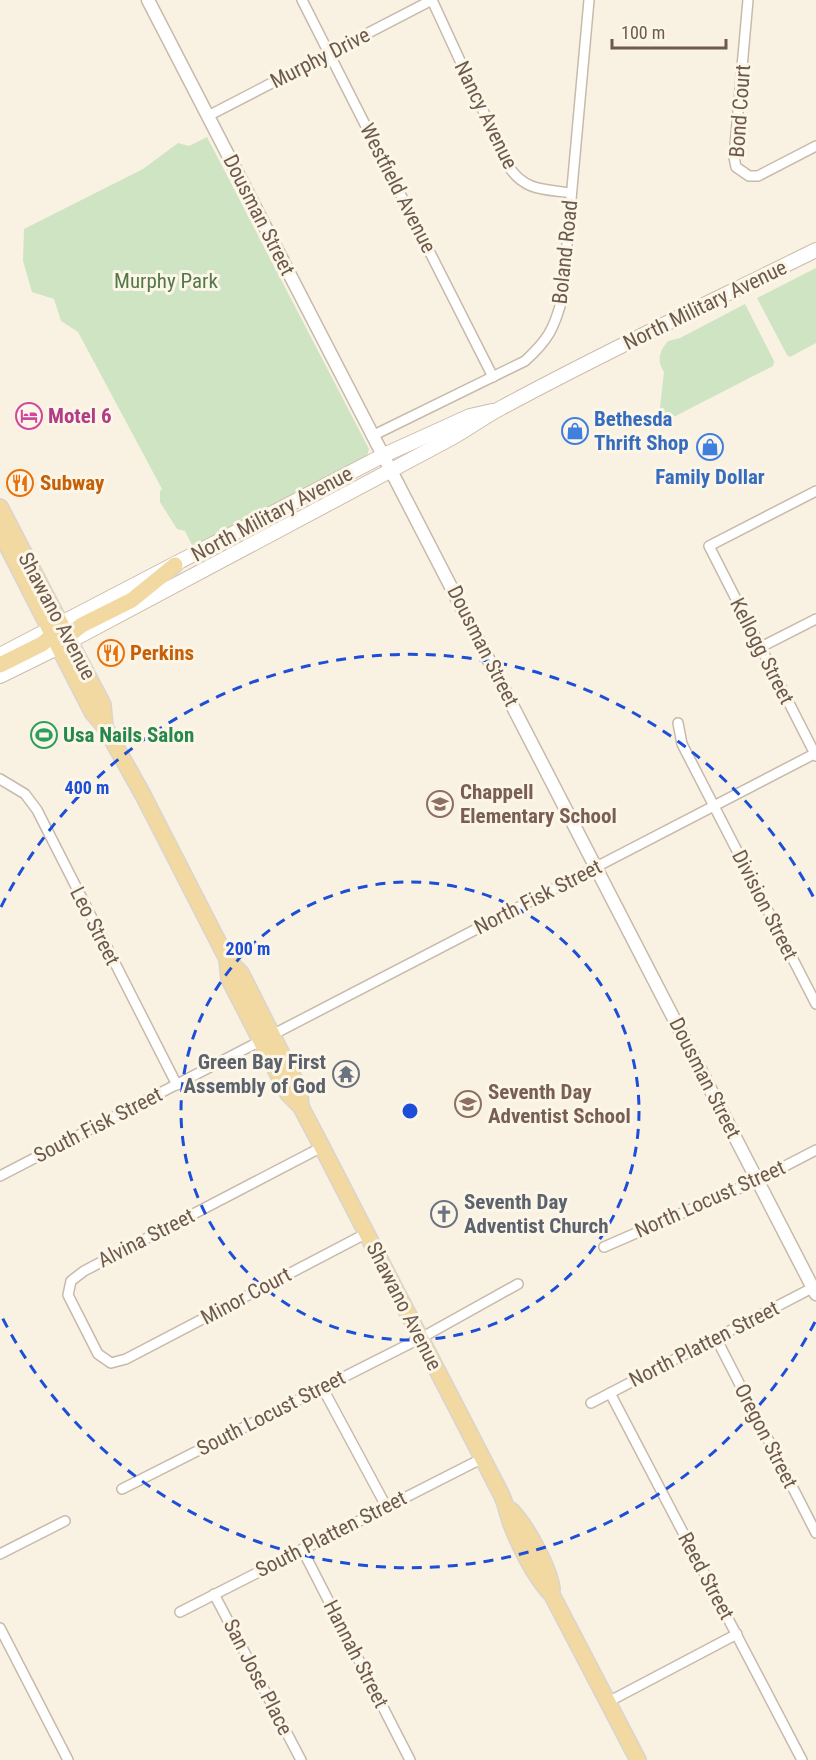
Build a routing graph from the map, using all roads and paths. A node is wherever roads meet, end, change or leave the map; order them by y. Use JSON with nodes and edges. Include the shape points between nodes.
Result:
{"nodes":[{"id":1,"x":148,"y":0,"type":"edge"},
{"id":2,"x":302,"y":0,"type":"edge"},
{"id":3,"x":432,"y":0,"type":"edge"},
{"id":4,"x":589,"y":0,"type":"edge"},
{"id":5,"x":748,"y":0,"type":"edge"},
{"id":6,"x":329,"y":53,"type":"junction"},
{"id":7,"x":208,"y":116,"type":"junction"},
{"id":8,"x":816,"y":146,"type":"edge"},
{"id":9,"x":571,"y":193,"type":"junction"},
{"id":10,"x":816,"y":250,"type":"edge"},
{"id":11,"x":494,"y":377,"type":"junction"},
{"id":12,"x":498,"y":410,"type":"junction"},
{"id":13,"x":374,"y":435,"type":"junction"},
{"id":14,"x":384,"y":455,"type":"junction"},
{"id":15,"x":392,"y":470,"type":"junction"},
{"id":16,"x":816,"y":491,"type":"edge"},
{"id":17,"x":0,"y":507,"type":"edge"},
{"id":18,"x":5,"y":538,"type":"edge"},
{"id":19,"x":175,"y":565,"type":"joint"},
{"id":20,"x":816,"y":619,"type":"edge"},
{"id":21,"x":60,"y":635,"type":"junction"},
{"id":22,"x":761,"y":647,"type":"junction"},
{"id":23,"x":0,"y":655,"type":"edge"},
{"id":24,"x":0,"y":665,"type":"edge"},
{"id":25,"x":0,"y":676,"type":"edge"},
{"id":26,"x":678,"y":723,"type":"dead end"},
{"id":27,"x":816,"y":754,"type":"edge"},
{"id":28,"x":0,"y":779,"type":"edge"},
{"id":29,"x":714,"y":806,"type":"junction"},
{"id":30,"x":597,"y":867,"type":"junction"},
{"id":31,"x":816,"y":1004,"type":"edge"},
{"id":32,"x":267,"y":1038,"type":"junction"},
{"id":33,"x":177,"y":1085,"type":"junction"},
{"id":34,"x":322,"y":1147,"type":"junction"},
{"id":35,"x":816,"y":1150,"type":"edge"},
{"id":36,"x":0,"y":1176,"type":"edge"},
{"id":37,"x":758,"y":1180,"type":"junction"},
{"id":38,"x":367,"y":1233,"type":"junction"},
{"id":39,"x":604,"y":1246,"type":"dead end"},
{"id":40,"x":518,"y":1284,"type":"dead end"},
{"id":41,"x":815,"y":1289,"type":"edge"},
{"id":42,"x":421,"y":1338,"type":"junction"},
{"id":43,"x":716,"y":1338,"type":"junction"},
{"id":44,"x":126,"y":1359,"type":"joint"},
{"id":45,"x":322,"y":1388,"type":"junction"},
{"id":46,"x":609,"y":1393,"type":"junction"},
{"id":47,"x":591,"y":1402,"type":"dead end"},
{"id":48,"x":483,"y":1458,"type":"junction"},
{"id":49,"x":122,"y":1489,"type":"dead end"},
{"id":50,"x":386,"y":1506,"type":"junction"},
{"id":51,"x":65,"y":1521,"type":"dead end"},
{"id":52,"x":816,"y":1533,"type":"edge"},
{"id":53,"x":302,"y":1549,"type":"junction"},
{"id":54,"x":0,"y":1554,"type":"edge"},
{"id":55,"x":214,"y":1594,"type":"junction"},
{"id":56,"x":180,"y":1612,"type":"dead end"},
{"id":57,"x":0,"y":1628,"type":"edge"},
{"id":58,"x":737,"y":1634,"type":"junction"},
{"id":59,"x":608,"y":1702,"type":"junction"},
{"id":60,"x":68,"y":1760,"type":"edge"},
{"id":61,"x":301,"y":1760,"type":"edge"},
{"id":62,"x":410,"y":1760,"type":"edge"},
{"id":63,"x":638,"y":1760,"type":"edge"},
{"id":64,"x":802,"y":1760,"type":"edge"}],
"edges":[{"from":1,"to":7,"type":"street","name":"Dousman Street"},
{"from":2,"to":6,"type":"street","name":"Westfield Avenue"},
{"from":3,"to":6,"type":"street","name":"Murphy Drive"},
{"from":3,"to":9,"type":"street","name":"Nancy Avenue","via":[[516,178],[529,187]]},
{"from":4,"to":9,"type":"street","name":"Boland Road"},
{"from":5,"to":8,"type":"street","name":"Bond Court","via":[[736,167],[749,176],[758,176]]},
{"from":6,"to":7,"type":"street","name":"Murphy Drive"},
{"from":6,"to":11,"type":"street","name":"Westfield Avenue"},
{"from":7,"to":13,"type":"street","name":"Dousman Street"},
{"from":9,"to":11,"type":"street","name":"Boland Road","via":[[562,299],[555,324],[542,346],[525,361]]},
{"from":10,"to":12,"type":"main road","name":"North Military Avenue"},
{"from":11,"to":13,"type":"street","name":"Boland Road"},
{"from":12,"to":14,"type":"main road","name":"North Military Avenue","via":[[470,416]]},
{"from":12,"to":15,"type":"main road","name":"North Military Avenue"},
{"from":13,"to":14,"type":"street","name":"Dousman Street"},
{"from":14,"to":15,"type":"street","name":"Dousman Street"},
{"from":14,"to":19,"type":"main road","name":"North Military Avenue"},
{"from":15,"to":21,"type":"main road","name":"North Military Avenue"},
{"from":15,"to":30,"type":"street","name":"Dousman Street"},
{"from":16,"to":22,"type":"street","name":"Kellogg Street","via":[[709,546]]},
{"from":17,"to":18,"type":"main road","name":"Shawano Avenue"},
{"from":18,"to":21,"type":"main road","name":"Shawano Avenue"},
{"from":19,"to":21,"type":"main road","via":[[132,600]]},
{"from":20,"to":22,"type":"street"},
{"from":21,"to":23,"type":"main road"},
{"from":21,"to":24,"type":"main road"},
{"from":21,"to":25,"type":"main road"},
{"from":21,"to":32,"type":"main road","name":"Shawano Avenue","via":[[104,705],[105,727],[227,959],[229,979]]},
{"from":22,"to":27,"type":"street","name":"Kellogg Street"},
{"from":26,"to":29,"type":"street","name":"Division Street","via":[[682,744]]},
{"from":27,"to":29,"type":"street","name":"North Fisk Street"},
{"from":28,"to":33,"type":"street","name":"Leo Street","via":[[25,794],[37,810]]},
{"from":29,"to":30,"type":"street","name":"North Fisk Street"},
{"from":29,"to":31,"type":"street","name":"Division Street"},
{"from":30,"to":32,"type":"street","name":"North Fisk Street"},
{"from":30,"to":37,"type":"street","name":"Dousman Street"},
{"from":32,"to":33,"type":"street","name":"South Fisk Street"},
{"from":32,"to":34,"type":"main road","name":"Shawano Avenue","via":[[288,1094],[300,1107]]},
{"from":33,"to":36,"type":"street","name":"South Fisk Street"},
{"from":34,"to":38,"type":"main road","name":"Shawano Avenue"},
{"from":34,"to":44,"type":"street","name":"Alvina Street","via":[[71,1281],[68,1295],[98,1354],[111,1363]]},
{"from":35,"to":37,"type":"street","name":"North Locust Street"},
{"from":37,"to":39,"type":"street","name":"North Locust Street"},
{"from":37,"to":41,"type":"street","name":"Dousman Street"},
{"from":38,"to":42,"type":"main road","name":"Shawano Avenue"},
{"from":38,"to":44,"type":"street","name":"Minor Court"},
{"from":40,"to":42,"type":"street"},
{"from":41,"to":43,"type":"street","name":"North Platten Street"},
{"from":42,"to":45,"type":"street","name":"South Locust Street"},
{"from":42,"to":48,"type":"main road","name":"Shawano Avenue"},
{"from":43,"to":46,"type":"street","name":"North Platten Street"},
{"from":43,"to":52,"type":"street","name":"Oregon Street"},
{"from":45,"to":49,"type":"street","name":"South Locust Street"},
{"from":45,"to":50,"type":"street"},
{"from":46,"to":47,"type":"street","name":"North Platten Street"},
{"from":46,"to":58,"type":"street","name":"Reed Street"},
{"from":48,"to":50,"type":"street","name":"South Platten Street"},
{"from":48,"to":59,"type":"main road","name":"Shawano Avenue","via":[[507,1505],[516,1537],[542,1584],[552,1594]]},
{"from":50,"to":53,"type":"street","name":"South Platten Street"},
{"from":51,"to":54,"type":"street"},
{"from":53,"to":55,"type":"street","name":"South Platten Street"},
{"from":53,"to":62,"type":"street","name":"Hannah Street"},
{"from":55,"to":56,"type":"street","name":"South Platten Street"},
{"from":55,"to":61,"type":"street","name":"San Jose Place"},
{"from":57,"to":60,"type":"street"},
{"from":58,"to":59,"type":"street"},
{"from":58,"to":64,"type":"street","name":"Reed Street"},
{"from":59,"to":63,"type":"main road","name":"Shawano Avenue"}]}
